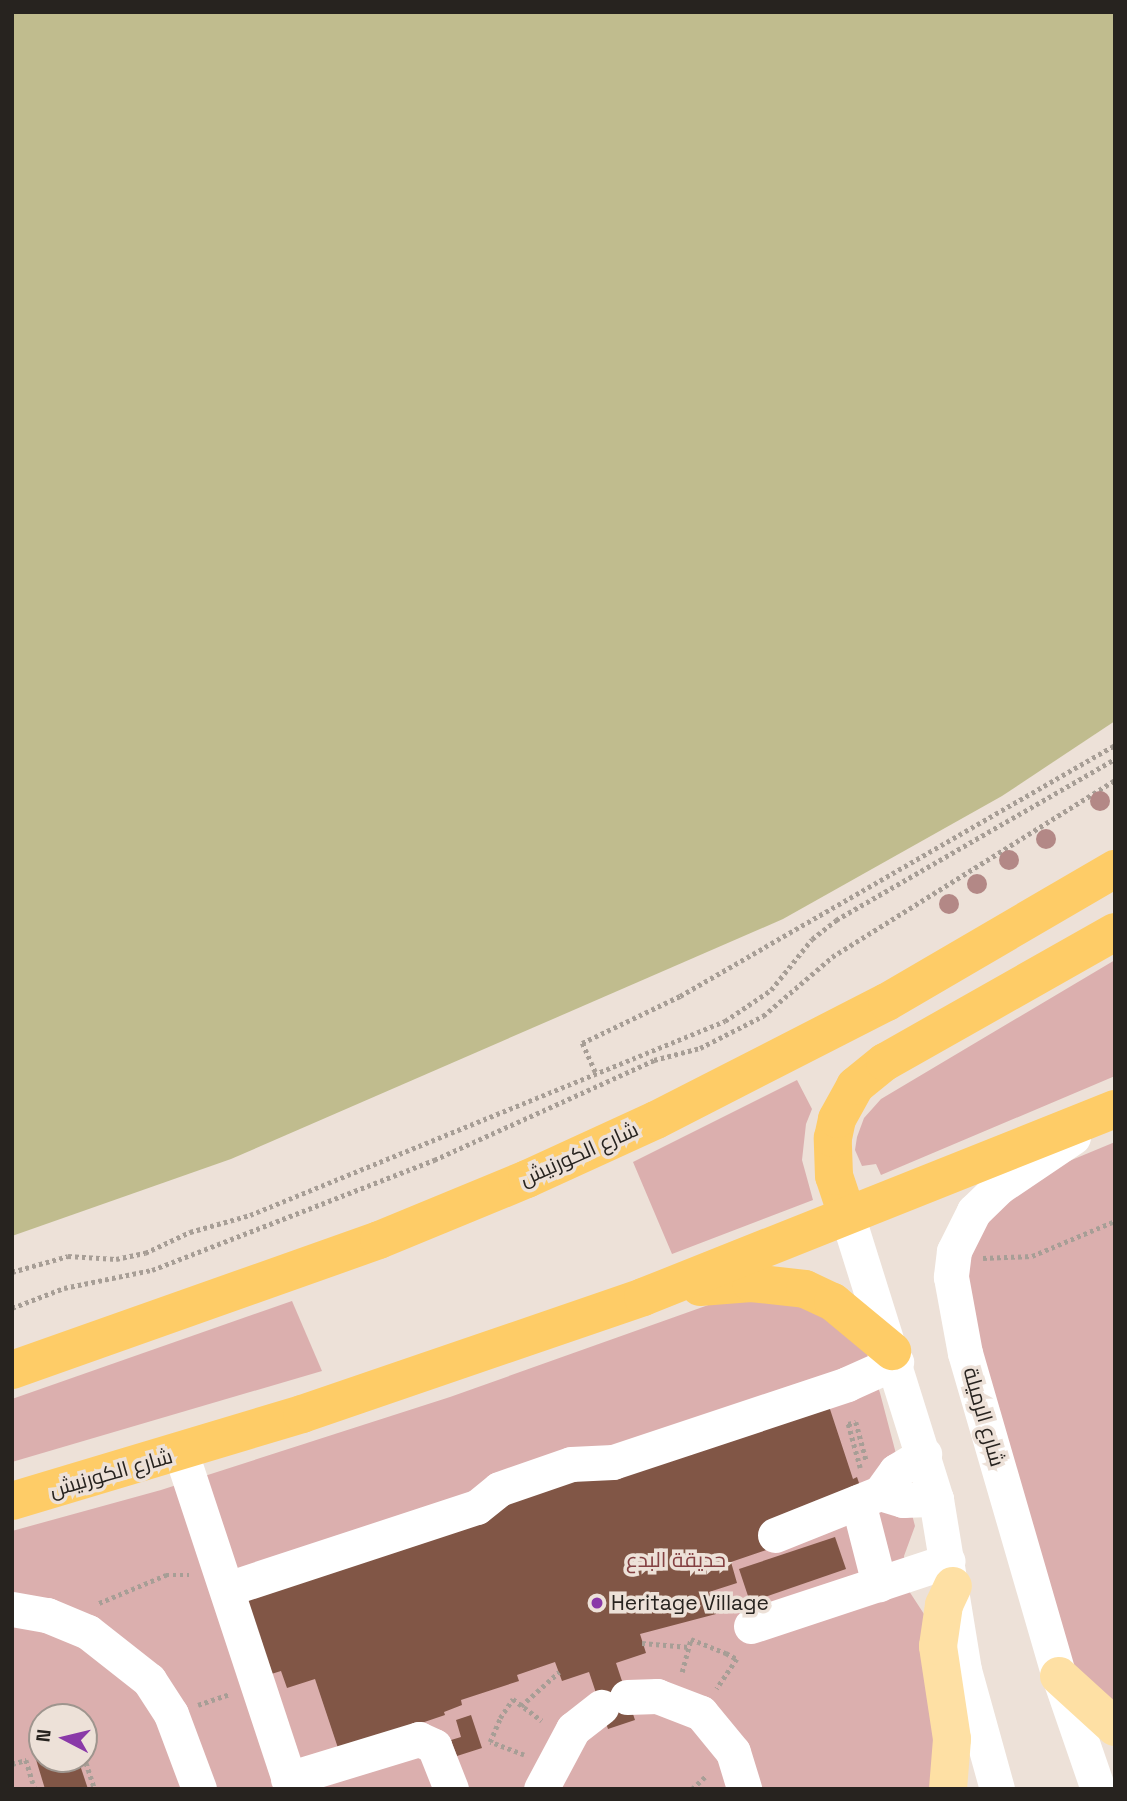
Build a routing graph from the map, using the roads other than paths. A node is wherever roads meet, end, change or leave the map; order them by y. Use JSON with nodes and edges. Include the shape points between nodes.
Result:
{"nodes":[{"id":1,"x":1115,"y":869,"type":"edge"},
{"id":2,"x":1115,"y":933,"type":"edge"},
{"id":3,"x":1115,"y":1110,"type":"edge"},
{"id":4,"x":847,"y":1215,"type":"junction"},
{"id":5,"x":643,"y":1297,"type":"junction"},
{"id":6,"x":894,"y":1357,"type":"junction"},
{"id":7,"x":12,"y":1370,"type":"edge"},
{"id":8,"x":847,"y":1384,"type":"junction"},
{"id":9,"x":906,"y":1395,"type":"junction"},
{"id":10,"x":181,"y":1453,"type":"junction"},
{"id":11,"x":924,"y":1454,"type":"junction"},
{"id":12,"x":866,"y":1491,"type":"junction"},
{"id":13,"x":936,"y":1499,"type":"junction"},
{"id":14,"x":12,"y":1501,"type":"edge"},
{"id":15,"x":775,"y":1535,"type":"dead end"},
{"id":16,"x":951,"y":1573,"type":"junction"},
{"id":17,"x":225,"y":1584,"type":"junction"},
{"id":18,"x":879,"y":1584,"type":"junction"},
{"id":19,"x":12,"y":1609,"type":"edge"},
{"id":20,"x":751,"y":1626,"type":"dead end"},
{"id":21,"x":1059,"y":1676,"type":"junction"},
{"id":22,"x":1115,"y":1727,"type":"edge"},
{"id":23,"x":553,"y":1765,"type":"edge"},
{"id":24,"x":301,"y":1782,"type":"edge"},
{"id":25,"x":199,"y":1789,"type":"edge"},
{"id":26,"x":451,"y":1789,"type":"edge"},
{"id":27,"x":744,"y":1789,"type":"edge"},
{"id":28,"x":948,"y":1789,"type":"edge"},
{"id":29,"x":997,"y":1789,"type":"edge"},
{"id":30,"x":1098,"y":1789,"type":"edge"}],
"edges":[{"from":1,"to":7,"type":"highway","name":"شارع الكورنيش","via":[[887,1002],[586,1152],[379,1240]]},
{"from":2,"to":4,"type":"highway","via":[[885,1062],[855,1086],[837,1119],[833,1138],[834,1176]]},
{"from":3,"to":4,"type":"highway","name":"شارع الكورنيش"},
{"from":3,"to":21,"type":"street","name":"شارع الرميلة","via":[[1031,1164],[974,1211],[954,1251],[951,1277],[965,1353]]},
{"from":4,"to":5,"type":"highway","name":"شارع الكورنيش"},
{"from":4,"to":6,"type":"street"},
{"from":5,"to":6,"type":"highway","via":[[729,1283],[805,1289],[833,1302]]},
{"from":5,"to":10,"type":"highway","name":"شارع الكورنيش"},
{"from":6,"to":8,"type":"street"},
{"from":6,"to":9,"type":"street"},
{"from":8,"to":9,"type":"street","via":[[848,1392],[860,1401]]},
{"from":8,"to":17,"type":"street","via":[[613,1462],[571,1464],[499,1489],[477,1507]]},
{"from":9,"to":11,"type":"street"},
{"from":10,"to":14,"type":"highway","name":"شارع الكورنيش"},
{"from":10,"to":17,"type":"street"},
{"from":11,"to":12,"type":"street"},
{"from":11,"to":13,"type":"street"},
{"from":12,"to":13,"type":"street","via":[[903,1500]]},
{"from":12,"to":15,"type":"street"},
{"from":12,"to":18,"type":"street"},
{"from":13,"to":16,"type":"street"},
{"from":16,"to":18,"type":"street"},
{"from":16,"to":28,"type":"main road","via":[[938,1646],[953,1739]]},
{"from":16,"to":29,"type":"street","via":[[964,1670]]},
{"from":17,"to":24,"type":"street","via":[[258,1684],[282,1724]]},
{"from":18,"to":20,"type":"street"},
{"from":19,"to":25,"type":"street","via":[[47,1615],[88,1632],[132,1663],[155,1687],[171,1714]]},
{"from":21,"to":22,"type":"main road"},
{"from":21,"to":30,"type":"street","name":"شارع الرميلة"},
{"from":23,"to":27,"type":"street","via":[[614,1702],[688,1707],[733,1752]]},
{"from":24,"to":26,"type":"street","via":[[419,1738],[434,1746]]}]}
